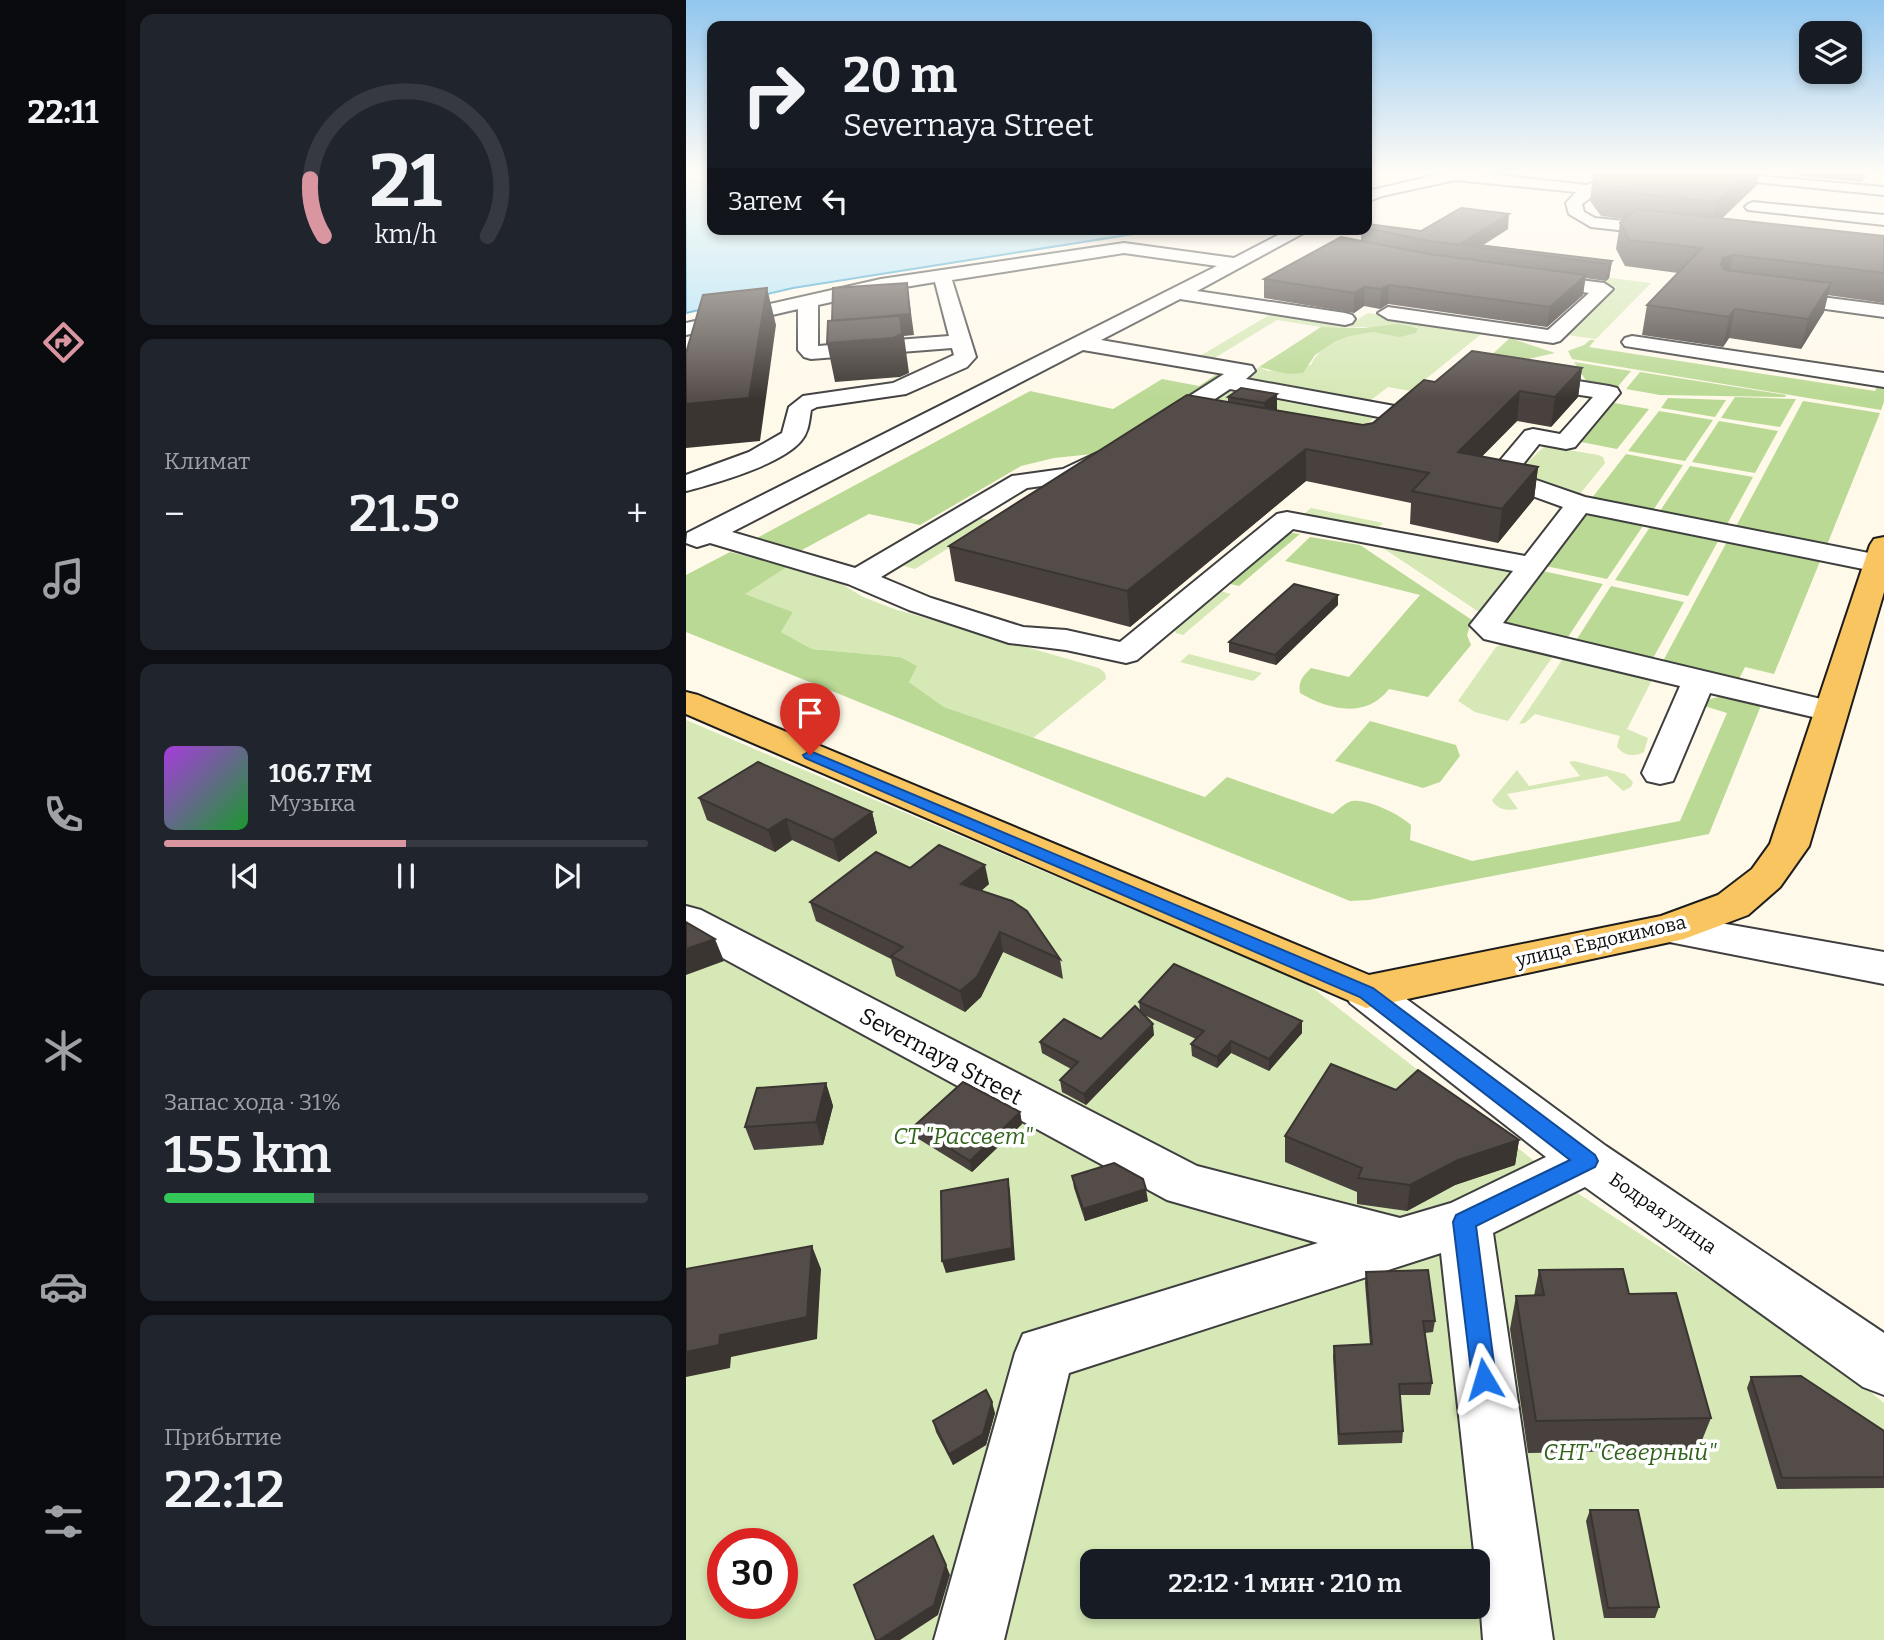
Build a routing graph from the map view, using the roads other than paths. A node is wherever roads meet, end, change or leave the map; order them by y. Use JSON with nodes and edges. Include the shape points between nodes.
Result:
{"nodes":[{"id":1,"x":1127,"y":248,"type":"edge"},
{"id":2,"x":1133,"y":248,"type":"edge"},
{"id":3,"x":1276,"y":248,"type":"edge"},
{"id":4,"x":1234,"y":263,"type":"junction"},
{"id":5,"x":942,"y":276,"type":"junction"},
{"id":6,"x":1508,"y":276,"type":"edge"},
{"id":7,"x":1175,"y":293,"type":"junction"},
{"id":8,"x":1753,"y":294,"type":"edge"},
{"id":9,"x":808,"y":301,"type":"junction"},
{"id":10,"x":1884,"y":312,"type":"edge"},
{"id":11,"x":1388,"y":313,"type":"dead end"},
{"id":12,"x":1345,"y":319,"type":"dead end"},
{"id":13,"x":686,"y":329,"type":"edge"},
{"id":14,"x":1497,"y":329,"type":"junction"},
{"id":15,"x":1632,"y":342,"type":"dead end"},
{"id":16,"x":963,"y":349,"type":"junction"},
{"id":17,"x":1068,"y":349,"type":"junction"},
{"id":18,"x":1474,"y":350,"type":"edge"},
{"id":19,"x":1014,"y":353,"type":"dead end"},
{"id":20,"x":990,"y":355,"type":"dead end"},
{"id":21,"x":1498,"y":375,"type":"edge"},
{"id":22,"x":1884,"y":380,"type":"edge"},
{"id":23,"x":1226,"y":382,"type":"junction"},
{"id":24,"x":1179,"y":413,"type":"junction"},
{"id":25,"x":1205,"y":418,"type":"edge"},
{"id":26,"x":1381,"y":430,"type":"edge"},
{"id":27,"x":686,"y":484,"type":"edge"},
{"id":28,"x":1579,"y":504,"type":"junction"},
{"id":29,"x":698,"y":539,"type":"edge"},
{"id":30,"x":1881,"y":554,"type":"edge"},
{"id":31,"x":1532,"y":566,"type":"junction"},
{"id":32,"x":858,"y":578,"type":"junction"},
{"id":33,"x":1699,"y":680,"type":"junction"},
{"id":34,"x":686,"y":702,"type":"edge"},
{"id":35,"x":1830,"y":711,"type":"junction"},
{"id":36,"x":1660,"y":773,"type":"dead end"},
{"id":37,"x":686,"y":920,"type":"edge"},
{"id":38,"x":1669,"y":929,"type":"junction"},
{"id":39,"x":1884,"y":968,"type":"edge"},
{"id":40,"x":1366,"y":992,"type":"junction"},
{"id":41,"x":1588,"y":1161,"type":"junction"},
{"id":42,"x":1464,"y":1222,"type":"junction"},
{"id":43,"x":1401,"y":1242,"type":"junction"},
{"id":44,"x":1884,"y":1367,"type":"edge"},
{"id":45,"x":969,"y":1640,"type":"edge"},
{"id":46,"x":1518,"y":1640,"type":"edge"}],
"edges":[{"from":1,"to":5,"type":"street"},
{"from":2,"to":4,"type":"street"},
{"from":3,"to":4,"type":"street"},
{"from":4,"to":7,"type":"street"},
{"from":5,"to":9,"type":"street"},
{"from":5,"to":16,"type":"street"},
{"from":6,"to":14,"type":"street","via":[[1604,289],[1553,337]]},
{"from":7,"to":12,"type":"street"},
{"from":7,"to":17,"type":"street"},
{"from":8,"to":10,"type":"street"},
{"from":9,"to":13,"type":"street"},
{"from":9,"to":16,"type":"street","via":[[811,352]]},
{"from":11,"to":14,"type":"street"},
{"from":14,"to":18,"type":"street"},
{"from":15,"to":22,"type":"street"},
{"from":16,"to":20,"type":"street"},
{"from":16,"to":27,"type":"street","via":[[898,389],[811,401],[800,407],[795,432],[784,443]]},
{"from":17,"to":19,"type":"street"},
{"from":17,"to":23,"type":"street","via":[[1244,370]]},
{"from":17,"to":29,"type":"street"},
{"from":21,"to":28,"type":"street","via":[[1609,393],[1566,442],[1533,436],[1500,476]]},
{"from":23,"to":24,"type":"street"},
{"from":23,"to":26,"type":"street","via":[[1409,406]]},
{"from":24,"to":25,"type":"street"},
{"from":24,"to":32,"type":"street","via":[[1069,476],[1021,481]]},
{"from":28,"to":30,"type":"street"},
{"from":28,"to":31,"type":"street"},
{"from":29,"to":32,"type":"street"},
{"from":30,"to":35,"type":"main road","name":"улица Евдокимова"},
{"from":31,"to":32,"type":"street","via":[[1287,520],[1126,653],[1020,636],[920,604]]},
{"from":31,"to":33,"type":"street","via":[[1486,625],[1495,632]]},
{"from":33,"to":35,"type":"street"},
{"from":33,"to":36,"type":"street"},
{"from":34,"to":40,"type":"main road","name":"Бодрая улица"},
{"from":35,"to":38,"type":"main road","name":"улица Евдокимова","via":[[1789,846],[1766,878],[1733,905]]},
{"from":37,"to":43,"type":"street","name":"Severnaya Street","via":[[1185,1185]]},
{"from":38,"to":39,"type":"street"},
{"from":38,"to":40,"type":"main road","name":"улица Евдокимова"},
{"from":40,"to":41,"type":"street","name":"Бодрая улица"},
{"from":41,"to":42,"type":"street"},
{"from":41,"to":44,"type":"street","name":"Бодрая улица"},
{"from":42,"to":43,"type":"street"},
{"from":42,"to":46,"type":"street"},
{"from":43,"to":45,"type":"street","via":[[1044,1353]]}]}
